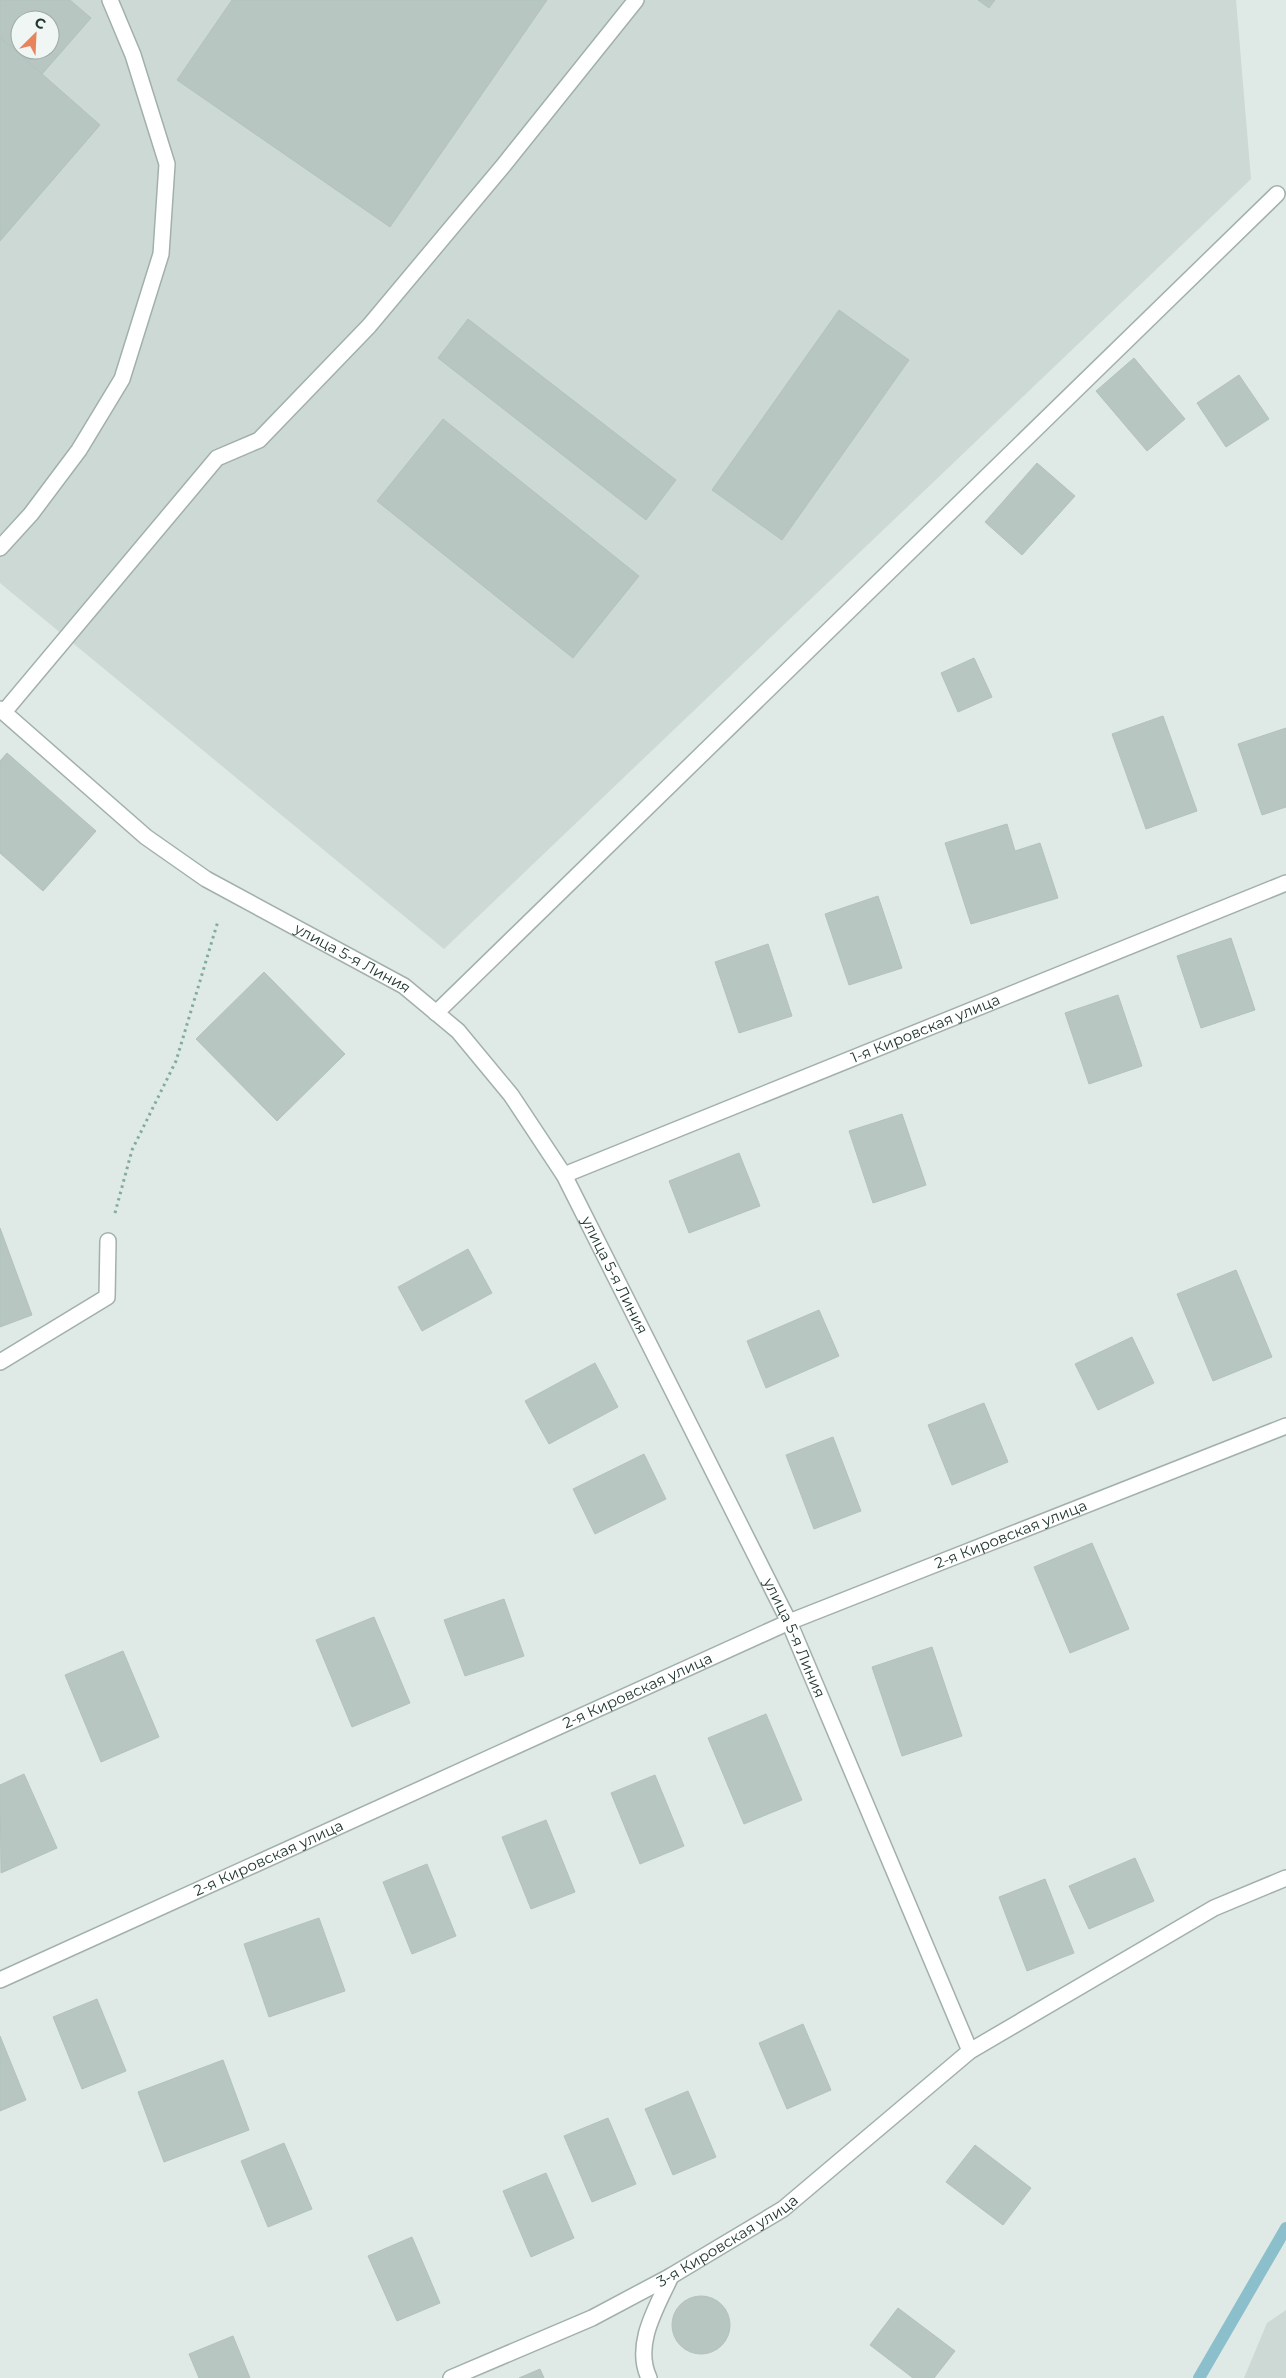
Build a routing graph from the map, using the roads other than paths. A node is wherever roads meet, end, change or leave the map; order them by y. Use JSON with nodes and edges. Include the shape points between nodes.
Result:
{"nodes":[{"id":1,"x":110,"y":0,"type":"edge"},
{"id":2,"x":636,"y":0,"type":"edge"},
{"id":3,"x":1277,"y":194,"type":"dead end"},
{"id":4,"x":0,"y":548,"type":"edge"},
{"id":5,"x":2,"y":711,"type":"edge"},
{"id":6,"x":1286,"y":882,"type":"edge"},
{"id":7,"x":436,"y":1013,"type":"junction"},
{"id":8,"x":564,"y":1175,"type":"junction"},
{"id":9,"x":108,"y":1241,"type":"road end"},
{"id":10,"x":0,"y":1362,"type":"edge"},
{"id":11,"x":1286,"y":1426,"type":"edge"},
{"id":12,"x":789,"y":1622,"type":"junction"},
{"id":13,"x":1286,"y":1878,"type":"edge"},
{"id":14,"x":0,"y":1980,"type":"edge"},
{"id":15,"x":970,"y":2051,"type":"junction"},
{"id":16,"x":671,"y":2276,"type":"junction"},
{"id":17,"x":451,"y":2378,"type":"edge"},
{"id":18,"x":649,"y":2378,"type":"edge"}],
"edges":[{"from":1,"to":4,"type":"street","via":[[133,55],[167,164],[162,254],[122,379],[79,450],[31,514]]},
{"from":2,"to":5,"type":"street","via":[[369,326],[259,440],[217,458]]},
{"from":3,"to":7,"type":"street"},
{"from":5,"to":7,"type":"street","name":"улица 5-я Линия","via":[[146,837],[206,879],[404,986]]},
{"from":6,"to":8,"type":"street","name":"1-я Кировская улица"},
{"from":7,"to":8,"type":"street","name":"улица 5-я Линия","via":[[458,1031],[511,1095]]},
{"from":8,"to":12,"type":"street","name":"улица 5-я Линия"},
{"from":9,"to":10,"type":"street","via":[[107,1298]]},
{"from":11,"to":12,"type":"street","name":"2-я Кировская улица"},
{"from":12,"to":14,"type":"street","name":"2-я Кировская улица"},
{"from":12,"to":15,"type":"street","name":"улица 5-я Линия"},
{"from":13,"to":15,"type":"street","name":"3-я Кировская улица","via":[[1214,1908]]},
{"from":15,"to":16,"type":"street","name":"3-я Кировская улица","via":[[783,2209]]},
{"from":16,"to":17,"type":"street","name":"3-я Кировская улица","via":[[592,2318]]},
{"from":16,"to":18,"type":"street","via":[[648,2326],[643,2358]]}]}
